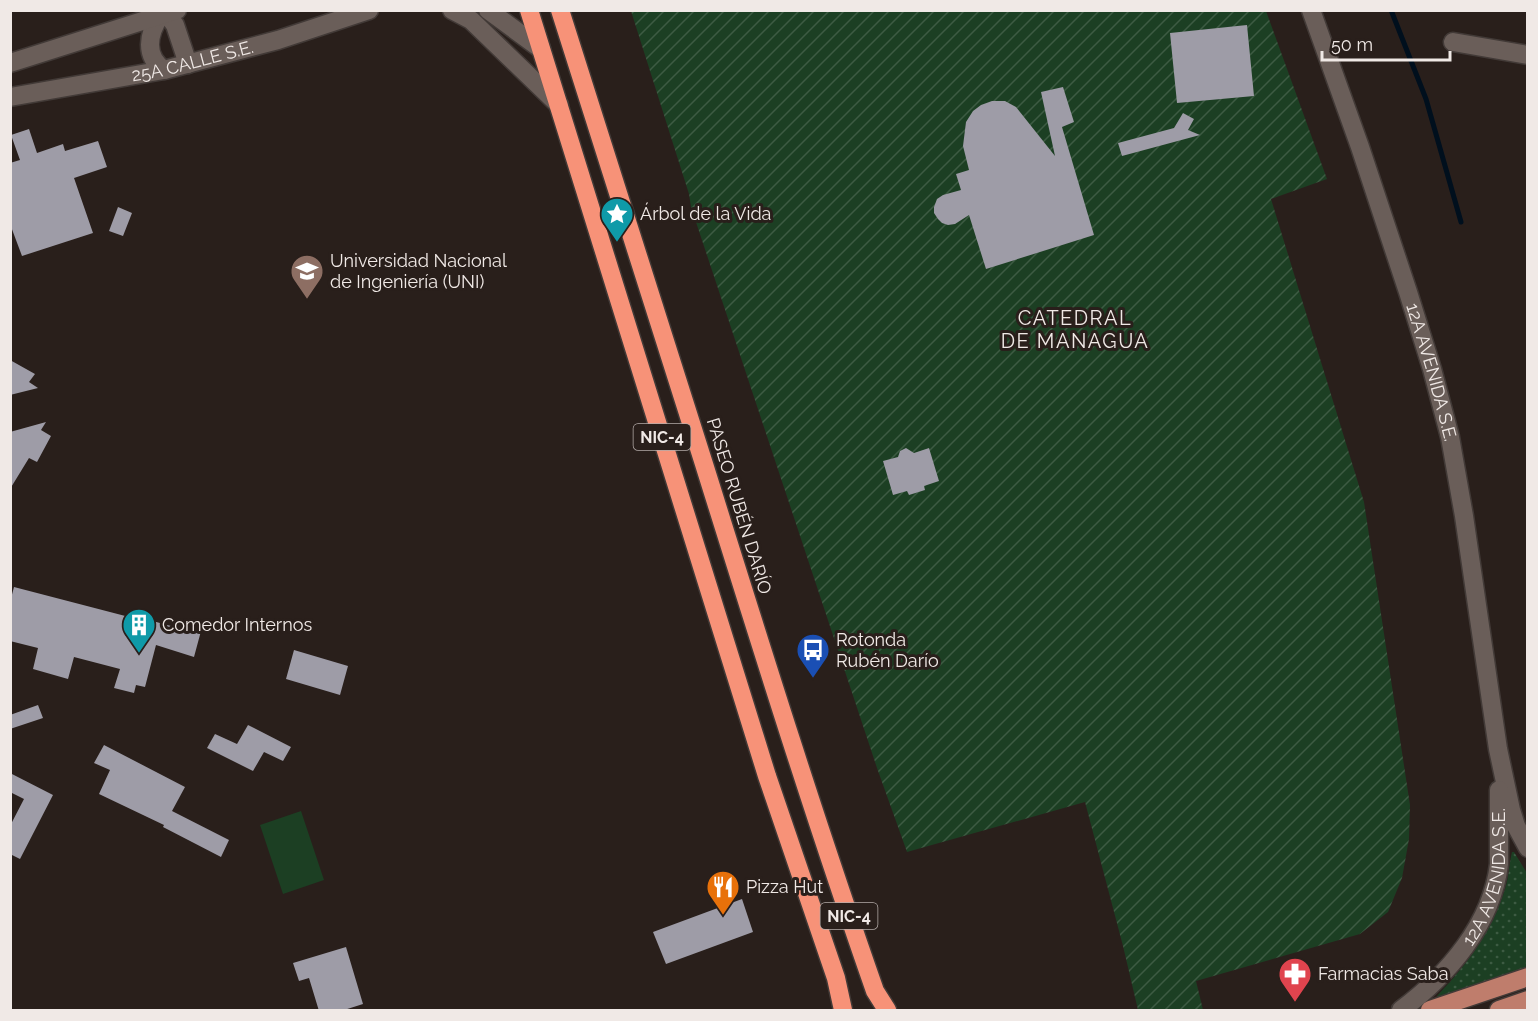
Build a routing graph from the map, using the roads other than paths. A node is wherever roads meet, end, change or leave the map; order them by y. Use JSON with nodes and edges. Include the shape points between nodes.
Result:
{"nodes":[{"id":1,"x":369,"y":10,"type":"edge"},
{"id":2,"x":452,"y":10,"type":"edge"},
{"id":3,"x":488,"y":10,"type":"edge"},
{"id":4,"x":529,"y":10,"type":"edge"},
{"id":5,"x":560,"y":10,"type":"edge"},
{"id":6,"x":1311,"y":10,"type":"edge"},
{"id":7,"x":168,"y":14,"type":"edge"},
{"id":8,"x":1453,"y":42,"type":"dead end"},
{"id":9,"x":541,"y":49,"type":"junction"},
{"id":10,"x":1527,"y":55,"type":"edge"},
{"id":11,"x":10,"y":63,"type":"edge"},
{"id":12,"x":188,"y":64,"type":"junction"},
{"id":13,"x":164,"y":70,"type":"junction"},
{"id":14,"x":10,"y":97,"type":"edge"},
{"id":15,"x":560,"y":105,"type":"junction"},
{"id":16,"x":1498,"y":749,"type":"junction"},
{"id":17,"x":1527,"y":848,"type":"edge"},
{"id":18,"x":1527,"y":977,"type":"edge"},
{"id":19,"x":1527,"y":1000,"type":"edge"},
{"id":20,"x":843,"y":1011,"type":"edge"},
{"id":21,"x":887,"y":1011,"type":"edge"},
{"id":22,"x":1401,"y":1011,"type":"edge"},
{"id":23,"x":1430,"y":1011,"type":"edge"},
{"id":24,"x":1499,"y":1011,"type":"edge"}],
"edges":[{"from":1,"to":12,"type":"street","name":"25A CALLE S.E."},
{"from":2,"to":15,"type":"street","via":[[471,20]]},
{"from":3,"to":9,"type":"street"},
{"from":4,"to":9,"type":"highway","number":"NIC-4"},
{"from":5,"to":21,"type":"highway","name":"PASEO RUBÉN DARÍO","number":"NIC-4","via":[[813,809],[875,991]]},
{"from":6,"to":16,"type":"street","name":"12A AVENIDA S.E.","via":[[1408,292],[1450,437]]},
{"from":7,"to":11,"type":"street"},
{"from":7,"to":12,"type":"street"},
{"from":7,"to":13,"type":"street","via":[[152,31],[150,46],[154,62]]},
{"from":8,"to":10,"type":"street"},
{"from":9,"to":15,"type":"highway","number":"NIC-4"},
{"from":12,"to":13,"type":"street","name":"25A CALLE S.E."},
{"from":13,"to":14,"type":"street","name":"25A CALLE S.E."},
{"from":15,"to":20,"type":"highway","number":"NIC-4","via":[[767,776],[837,978]]},
{"from":16,"to":17,"type":"street","name":"12A AVENIDA S.E.","via":[[1516,826]]},
{"from":16,"to":22,"type":"street","name":"12A AVENIDA S.E.","via":[[1499,864],[1488,906],[1452,963]]},
{"from":18,"to":23,"type":"main road"},
{"from":19,"to":24,"type":"main road"}]}
